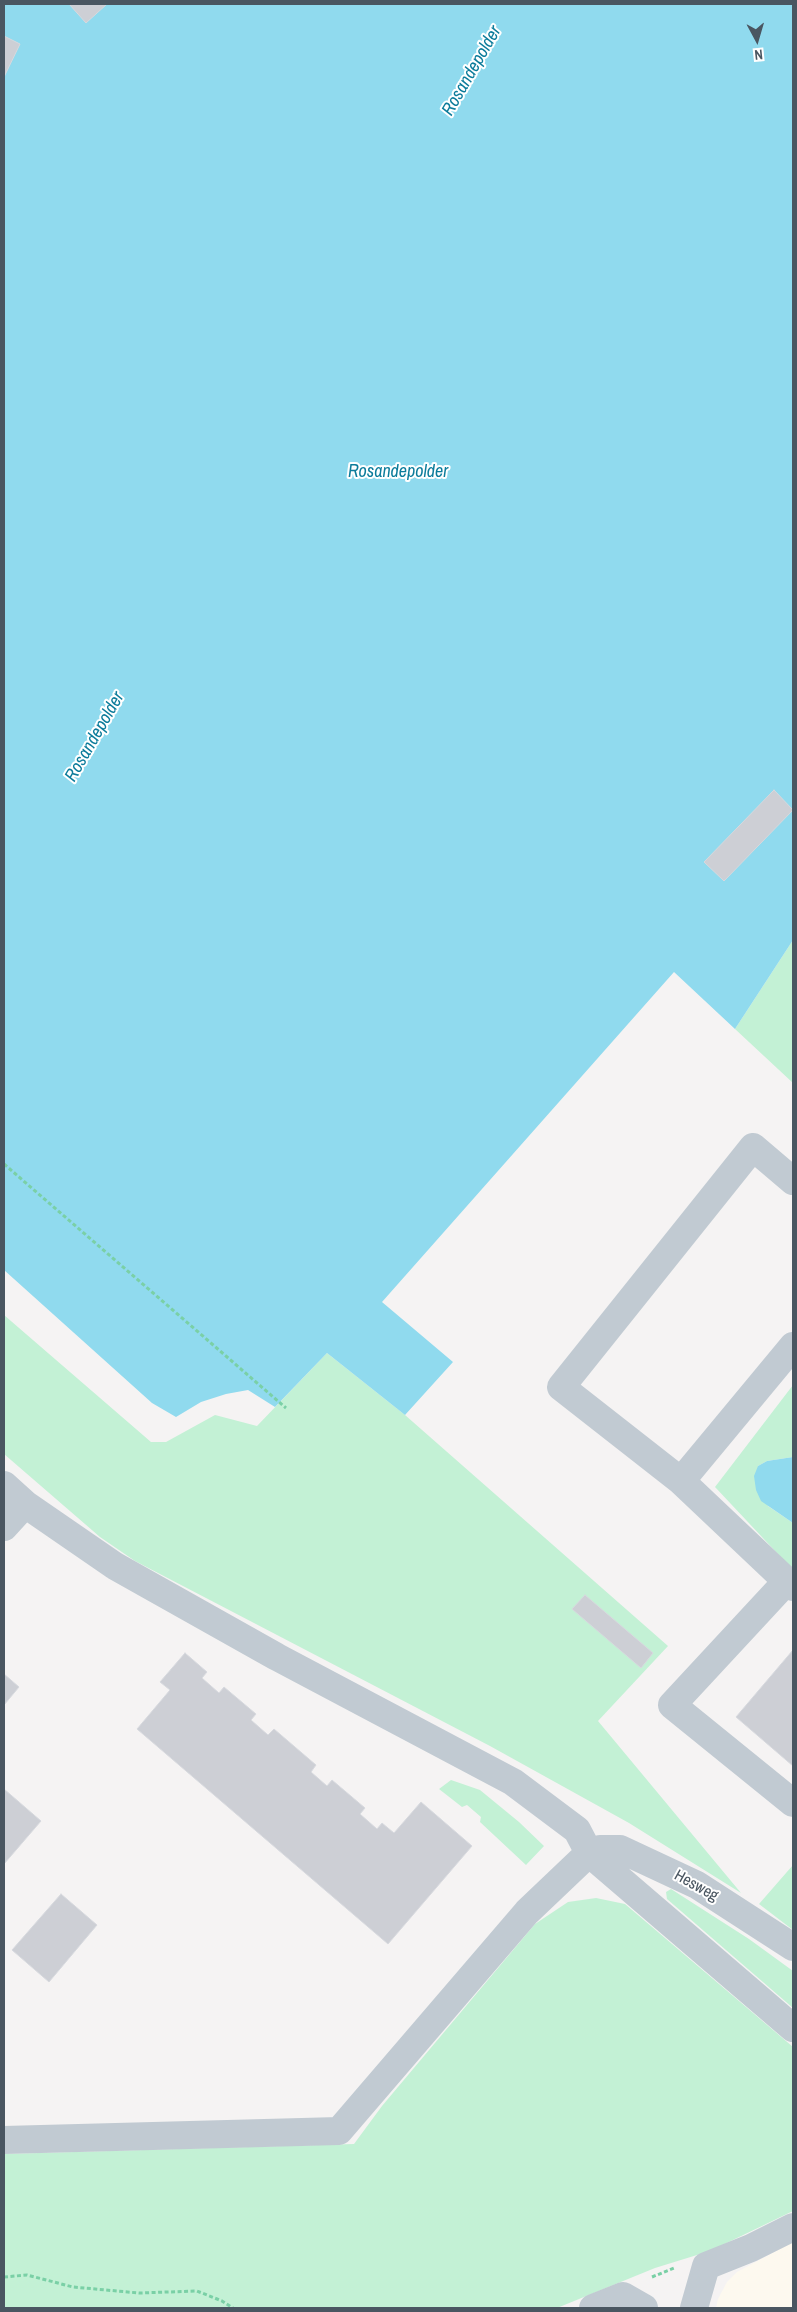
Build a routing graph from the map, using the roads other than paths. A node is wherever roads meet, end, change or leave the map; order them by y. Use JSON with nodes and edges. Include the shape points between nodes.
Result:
{"nodes":[{"id":1,"x":793,"y":1181,"type":"edge"},
{"id":2,"x":793,"y":1346,"type":"edge"},
{"id":3,"x":681,"y":1481,"type":"junction"},
{"id":4,"x":4,"y":1485,"type":"edge"},
{"id":5,"x":25,"y":1504,"type":"junction"},
{"id":6,"x":4,"y":1527,"type":"edge"},
{"id":7,"x":790,"y":1584,"type":"edge"},
{"id":8,"x":793,"y":1804,"type":"edge"},
{"id":9,"x":589,"y":1853,"type":"junction"},
{"id":10,"x":793,"y":1947,"type":"edge"},
{"id":11,"x":793,"y":2028,"type":"edge"},
{"id":12,"x":4,"y":2140,"type":"edge"},
{"id":13,"x":793,"y":2227,"type":"edge"},
{"id":14,"x":637,"y":2295,"type":"edge"},
{"id":15,"x":593,"y":2308,"type":"edge"},
{"id":16,"x":694,"y":2308,"type":"edge"}],
"edges":[{"from":1,"to":3,"type":"street","via":[[753,1147],[561,1387]]},
{"from":2,"to":3,"type":"street"},
{"from":3,"to":7,"type":"street"},
{"from":4,"to":5,"type":"street"},
{"from":5,"to":6,"type":"street"},
{"from":5,"to":9,"type":"street","via":[[115,1566],[513,1782],[576,1830]]},
{"from":7,"to":8,"type":"street","via":[[672,1706]]},
{"from":9,"to":10,"type":"street","name":"Hesweg","via":[[600,1849],[620,1849],[670,1871],[698,1885]]},
{"from":9,"to":11,"type":"street"},
{"from":9,"to":12,"type":"street","via":[[527,1912],[339,2131]]},
{"from":13,"to":16,"type":"street","via":[[706,2266]]},
{"from":14,"to":15,"type":"street"}]}
